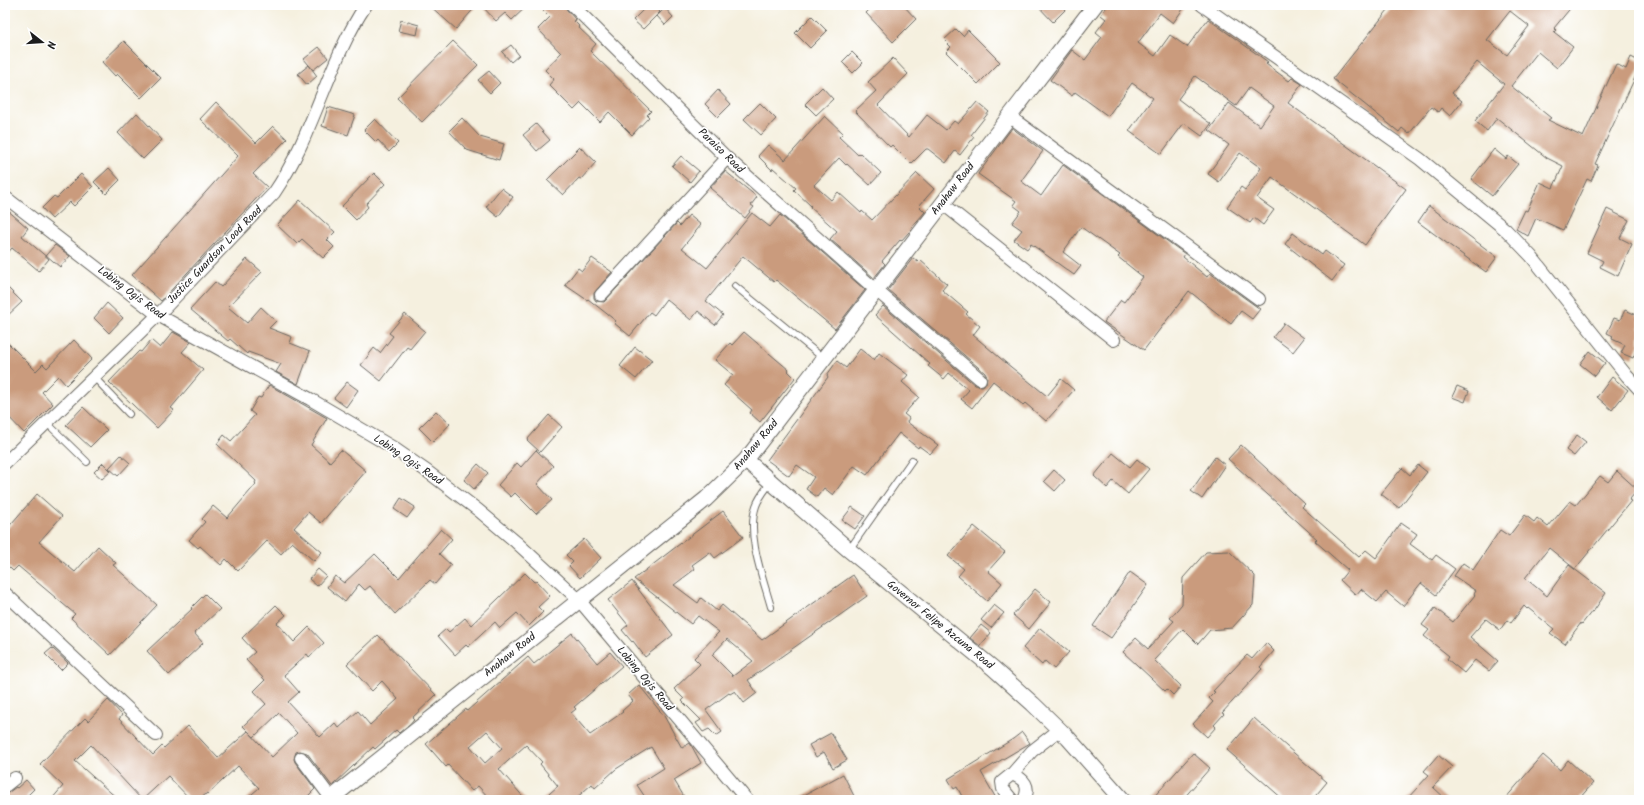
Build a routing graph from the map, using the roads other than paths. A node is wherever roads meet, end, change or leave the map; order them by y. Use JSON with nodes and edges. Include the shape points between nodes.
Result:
{"nodes":[{"id":1,"x":366,"y":5,"type":"edge"},
{"id":2,"x":572,"y":5,"type":"edge"},
{"id":3,"x":1095,"y":5,"type":"edge"},
{"id":4,"x":1202,"y":5,"type":"edge"},
{"id":5,"x":1009,"y":116,"type":"junction"},
{"id":6,"x":727,"y":158,"type":"junction"},
{"id":7,"x":5,"y":197,"type":"edge"},
{"id":8,"x":942,"y":203,"type":"junction"},
{"id":9,"x":735,"y":286,"type":"dead end"},
{"id":10,"x":876,"y":290,"type":"junction"},
{"id":11,"x":601,"y":295,"type":"dead end"},
{"id":12,"x":1259,"y":299,"type":"dead end"},
{"id":13,"x":158,"y":315,"type":"junction"},
{"id":14,"x":1114,"y":340,"type":"dead end"},
{"id":15,"x":824,"y":359,"type":"junction"},
{"id":16,"x":94,"y":377,"type":"junction"},
{"id":17,"x":980,"y":379,"type":"dead end"},
{"id":18,"x":1639,"y":389,"type":"edge"},
{"id":19,"x":129,"y":414,"type":"dead end"},
{"id":20,"x":46,"y":422,"type":"junction"},
{"id":21,"x":746,"y":460,"type":"junction"},
{"id":22,"x":912,"y":460,"type":"dead end"},
{"id":23,"x":88,"y":462,"type":"dead end"},
{"id":24,"x":5,"y":463,"type":"edge"},
{"id":25,"x":771,"y":482,"type":"junction"},
{"id":26,"x":849,"y":550,"type":"junction"},
{"id":27,"x":5,"y":593,"type":"edge"},
{"id":28,"x":579,"y":600,"type":"junction"},
{"id":29,"x":771,"y":607,"type":"dead end"},
{"id":30,"x":1059,"y":730,"type":"junction"},
{"id":31,"x":156,"y":735,"type":"dead end"},
{"id":32,"x":301,"y":758,"type":"dead end"},
{"id":33,"x":1012,"y":774,"type":"junction"},
{"id":34,"x":16,"y":778,"type":"dead end"},
{"id":35,"x":5,"y":786,"type":"edge"},
{"id":36,"x":330,"y":799,"type":"edge"},
{"id":37,"x":747,"y":800,"type":"edge"},
{"id":38,"x":1012,"y":800,"type":"edge"},
{"id":39,"x":1024,"y":800,"type":"edge"},
{"id":40,"x":1123,"y":800,"type":"edge"}],
"edges":[{"from":1,"to":13,"type":"street","name":"Justice Guardson Lood Road","via":[[344,44],[286,175],[274,193]]},
{"from":2,"to":6,"type":"street","name":"Paraiso Road"},
{"from":3,"to":5,"type":"street","name":"Anahaw Road"},
{"from":4,"to":18,"type":"street","via":[[1420,159],[1506,230],[1531,256]]},
{"from":5,"to":8,"type":"street","name":"Anahaw Road"},
{"from":5,"to":12,"type":"street"},
{"from":6,"to":10,"type":"street","name":"Paraiso Road"},
{"from":6,"to":11,"type":"street"},
{"from":7,"to":13,"type":"street","name":"Lobing Ogis Road"},
{"from":8,"to":10,"type":"street","name":"Anahaw Road"},
{"from":8,"to":14,"type":"street"},
{"from":9,"to":15,"type":"lane"},
{"from":10,"to":15,"type":"street","name":"Anahaw Road"},
{"from":10,"to":17,"type":"street","name":"Paraiso Road"},
{"from":13,"to":16,"type":"street","name":"Justice Guardson Lood Road"},
{"from":13,"to":28,"type":"street","name":"Lobing Ogis Road","via":[[392,447],[478,510]]},
{"from":15,"to":21,"type":"street","name":"Anahaw Road"},
{"from":16,"to":19,"type":"lane"},
{"from":16,"to":20,"type":"street","name":"Justice Guardson Lood Road"},
{"from":20,"to":23,"type":"lane"},
{"from":20,"to":24,"type":"street","name":"Justice Guardson Lood Road"},
{"from":21,"to":25,"type":"street","name":"Governor Felipe Azcuna Road"},
{"from":21,"to":28,"type":"street","name":"Anahaw Road","via":[[706,499]]},
{"from":22,"to":26,"type":"lane"},
{"from":25,"to":26,"type":"street","name":"Governor Felipe Azcuna Road"},
{"from":25,"to":29,"type":"lane","via":[[756,504],[753,530]]},
{"from":26,"to":30,"type":"street","name":"Governor Felipe Azcuna Road","via":[[993,668]]},
{"from":27,"to":31,"type":"street"},
{"from":28,"to":36,"type":"street","name":"Anahaw Road"},
{"from":28,"to":37,"type":"street","name":"Lobing Ogis Road"},
{"from":30,"to":33,"type":"street","via":[[1032,751]]},
{"from":30,"to":40,"type":"street","name":"Governor Felipe Azcuna Road"},
{"from":32,"to":36,"type":"street"},
{"from":33,"to":38,"type":"street","via":[[1002,782],[1003,789]]},
{"from":33,"to":39,"type":"street","via":[[1025,782],[1028,793]]},
{"from":34,"to":35,"type":"street"}]}
